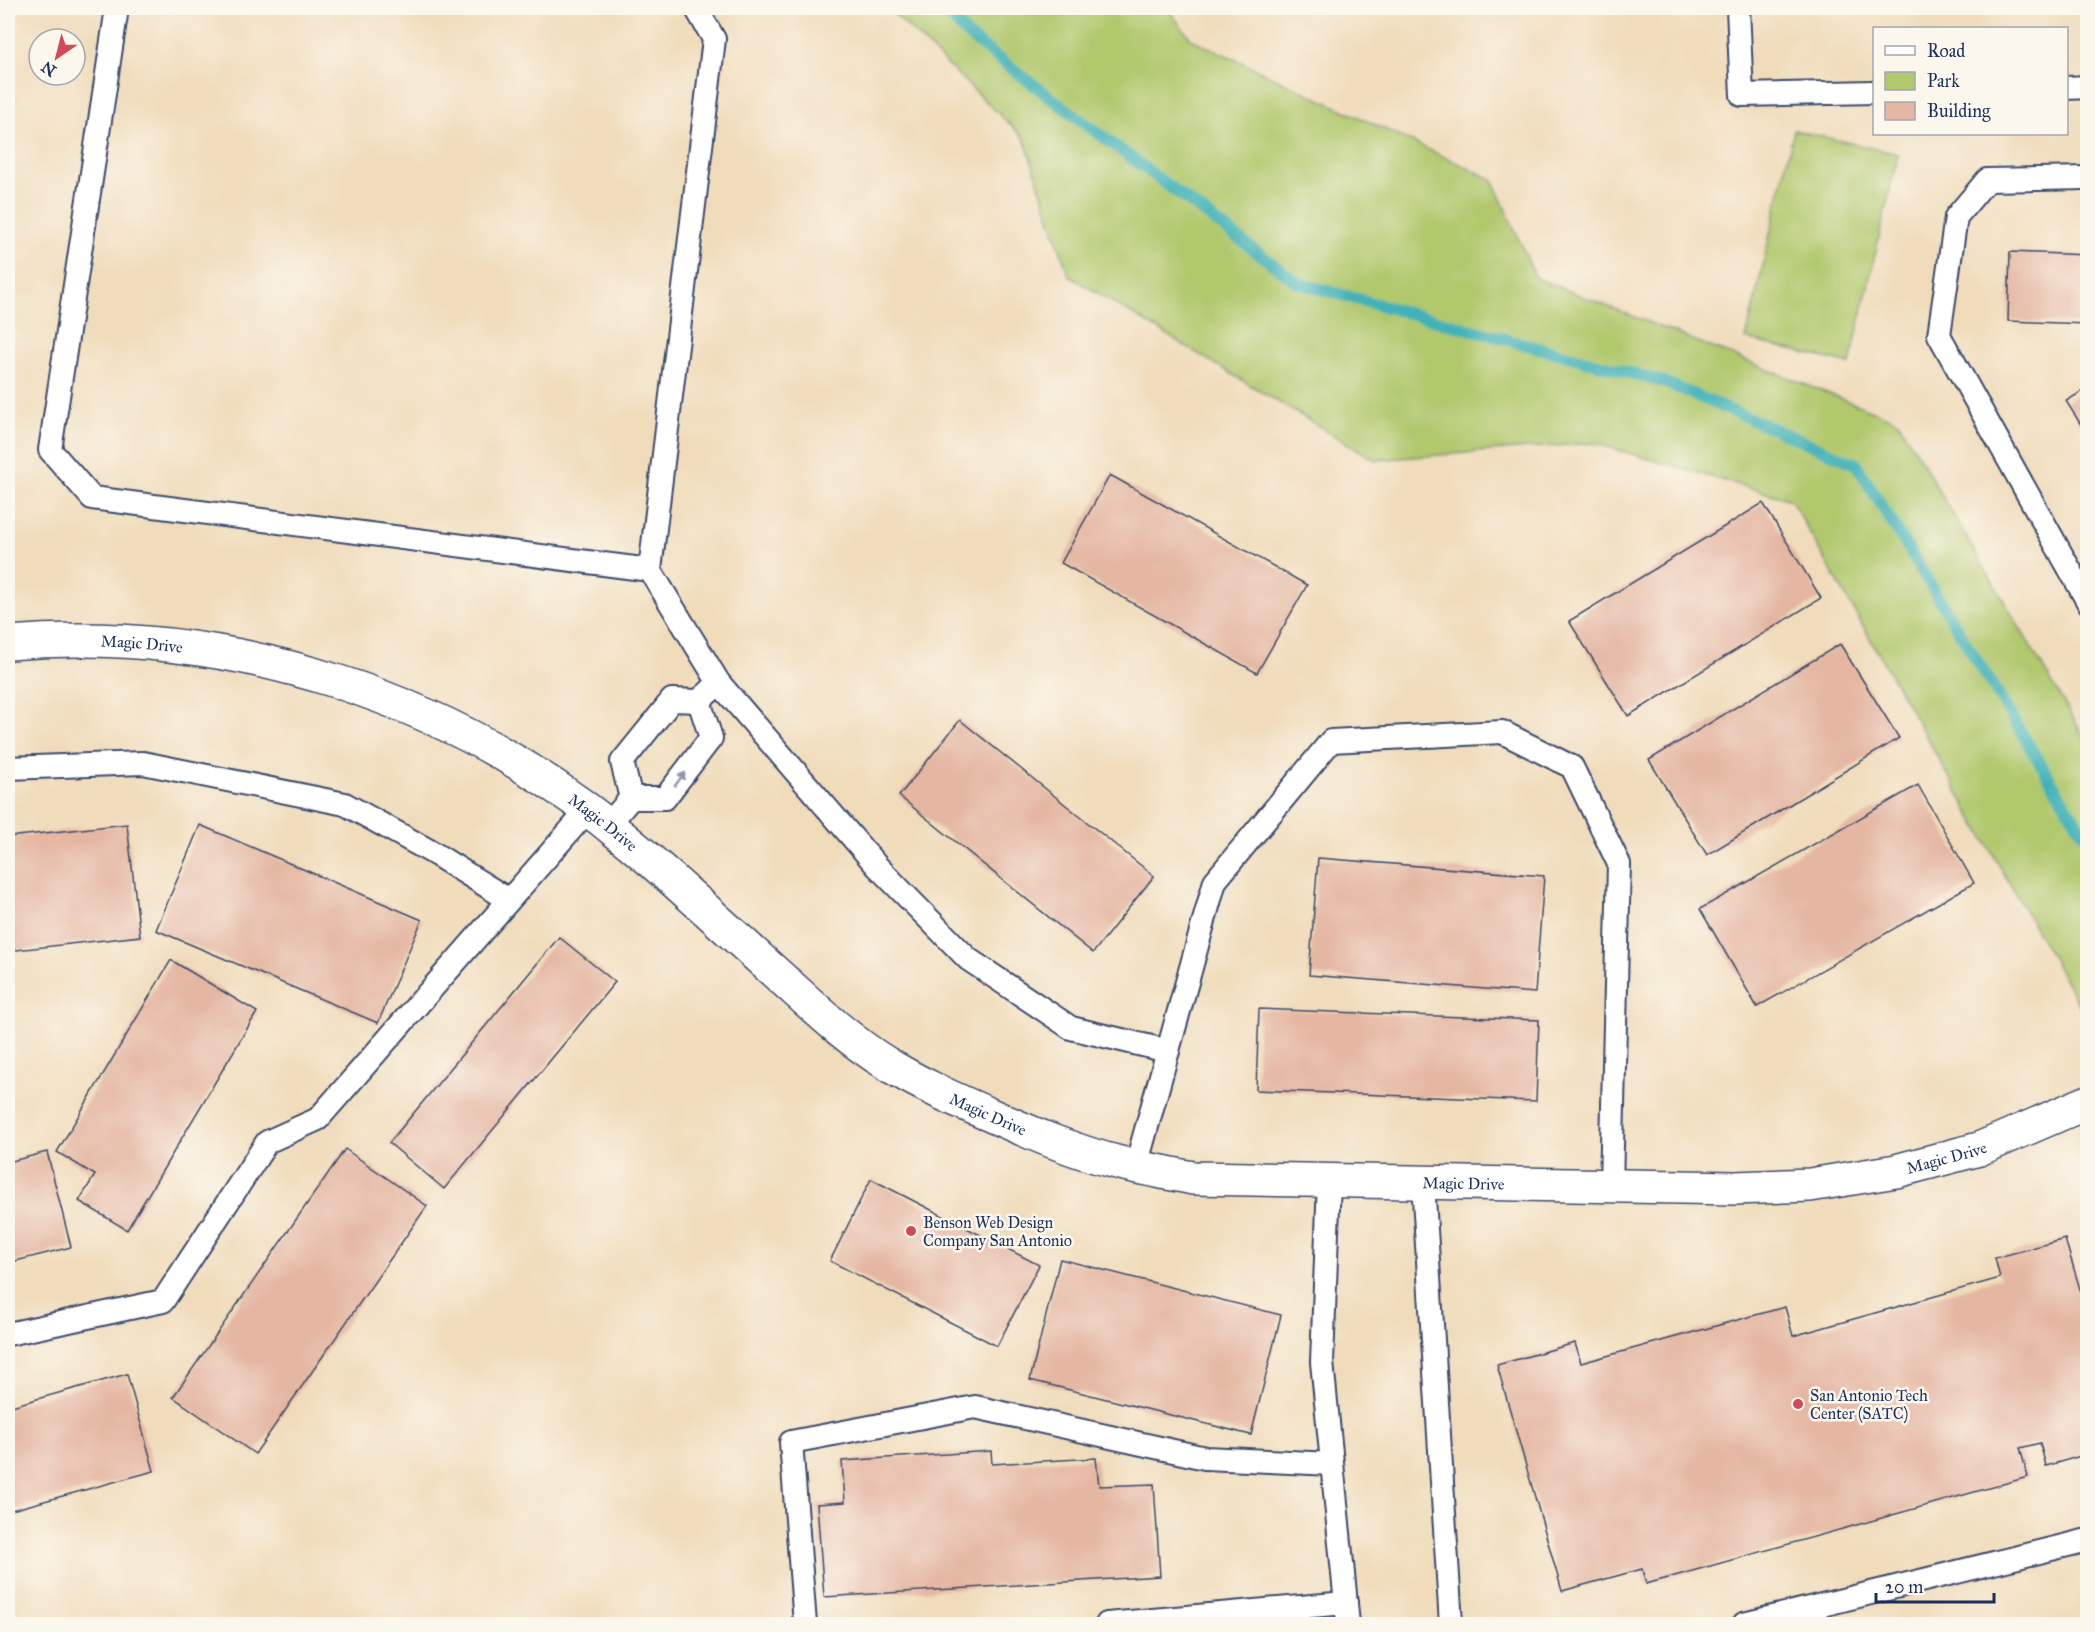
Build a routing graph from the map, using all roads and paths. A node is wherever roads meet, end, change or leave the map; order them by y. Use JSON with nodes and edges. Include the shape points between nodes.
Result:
{"nodes":[{"id":1,"x":117,"y":8,"type":"edge"},
{"id":2,"x":696,"y":8,"type":"edge"},
{"id":3,"x":1738,"y":8,"type":"edge"},
{"id":4,"x":2088,"y":87,"type":"edge"},
{"id":5,"x":2068,"y":88,"type":"edge"},
{"id":6,"x":1873,"y":92,"type":"edge"},
{"id":7,"x":2088,"y":178,"type":"edge"},
{"id":8,"x":650,"y":570,"type":"junction"},
{"id":9,"x":2088,"y":602,"type":"edge"},
{"id":10,"x":8,"y":643,"type":"edge"},
{"id":11,"x":719,"y":683,"type":"junction"},
{"id":12,"x":699,"y":701,"type":"junction"},
{"id":13,"x":8,"y":768,"type":"edge"},
{"id":14,"x":631,"y":798,"type":"junction"},
{"id":15,"x":598,"y":818,"type":"junction"},
{"id":16,"x":509,"y":900,"type":"junction"},
{"id":17,"x":1168,"y":1051,"type":"junction"},
{"id":18,"x":2086,"y":1106,"type":"edge"},
{"id":19,"x":1136,"y":1166,"type":"junction"},
{"id":20,"x":1329,"y":1180,"type":"junction"},
{"id":21,"x":1423,"y":1182,"type":"junction"},
{"id":22,"x":1611,"y":1186,"type":"junction"},
{"id":23,"x":8,"y":1334,"type":"edge"},
{"id":24,"x":1332,"y":1464,"type":"junction"},
{"id":25,"x":2088,"y":1540,"type":"edge"},
{"id":26,"x":1346,"y":1614,"type":"edge"},
{"id":27,"x":805,"y":1624,"type":"edge"},
{"id":28,"x":1107,"y":1624,"type":"edge"},
{"id":29,"x":1451,"y":1624,"type":"edge"},
{"id":30,"x":1744,"y":1624,"type":"edge"}],
"edges":[{"from":1,"to":8,"type":"lane","via":[[50,450],[92,498]]},
{"from":2,"to":8,"type":"lane","via":[[714,39]]},
{"from":3,"to":6,"type":"lane","via":[[1742,95]]},
{"from":4,"to":5,"type":"lane"},
{"from":7,"to":9,"type":"lane","via":[[1987,180],[1956,217],[1939,335]]},
{"from":8,"to":11,"type":"lane"},
{"from":10,"to":15,"type":"street","name":"Magic Drive","via":[[141,642],[230,654],[317,674],[402,704],[484,743],[561,789]]},
{"from":11,"to":12,"type":"lane"},
{"from":11,"to":17,"type":"lane","via":[[877,866],[969,959],[1071,1028]]},
{"from":12,"to":14,"type":"lane","via":[[672,700],[622,762]]},
{"from":14,"to":12,"type":"lane","one_way":true,"via":[[665,798],[711,738]]},
{"from":13,"to":16,"type":"lane","via":[[143,763],[345,804]]},
{"from":14,"to":15,"type":"lane"},
{"from":15,"to":16,"type":"lane"},
{"from":15,"to":19,"type":"street","name":"Magic Drive","via":[[828,1020],[885,1063],[1040,1137]]},
{"from":16,"to":23,"type":"lane","via":[[318,1119],[267,1142],[162,1301]]},
{"from":17,"to":19,"type":"lane"},
{"from":17,"to":22,"type":"lane","via":[[1215,881],[1331,741],[1502,732],[1572,766],[1619,864]]},
{"from":18,"to":22,"type":"street","name":"Magic Drive","via":[[1979,1149],[1896,1172],[1810,1185]]},
{"from":19,"to":20,"type":"street","name":"Magic Drive","via":[[1192,1178]]},
{"from":20,"to":21,"type":"street","name":"Magic Drive"},
{"from":20,"to":24,"type":"lane","via":[[1322,1362]]},
{"from":21,"to":22,"type":"street","name":"Magic Drive"},
{"from":21,"to":29,"type":"lane"},
{"from":24,"to":26,"type":"lane"},
{"from":24,"to":27,"type":"lane","via":[[1205,1458],[975,1407],[791,1442]]},
{"from":25,"to":30,"type":"lane"},
{"from":26,"to":28,"type":"lane"}]}
